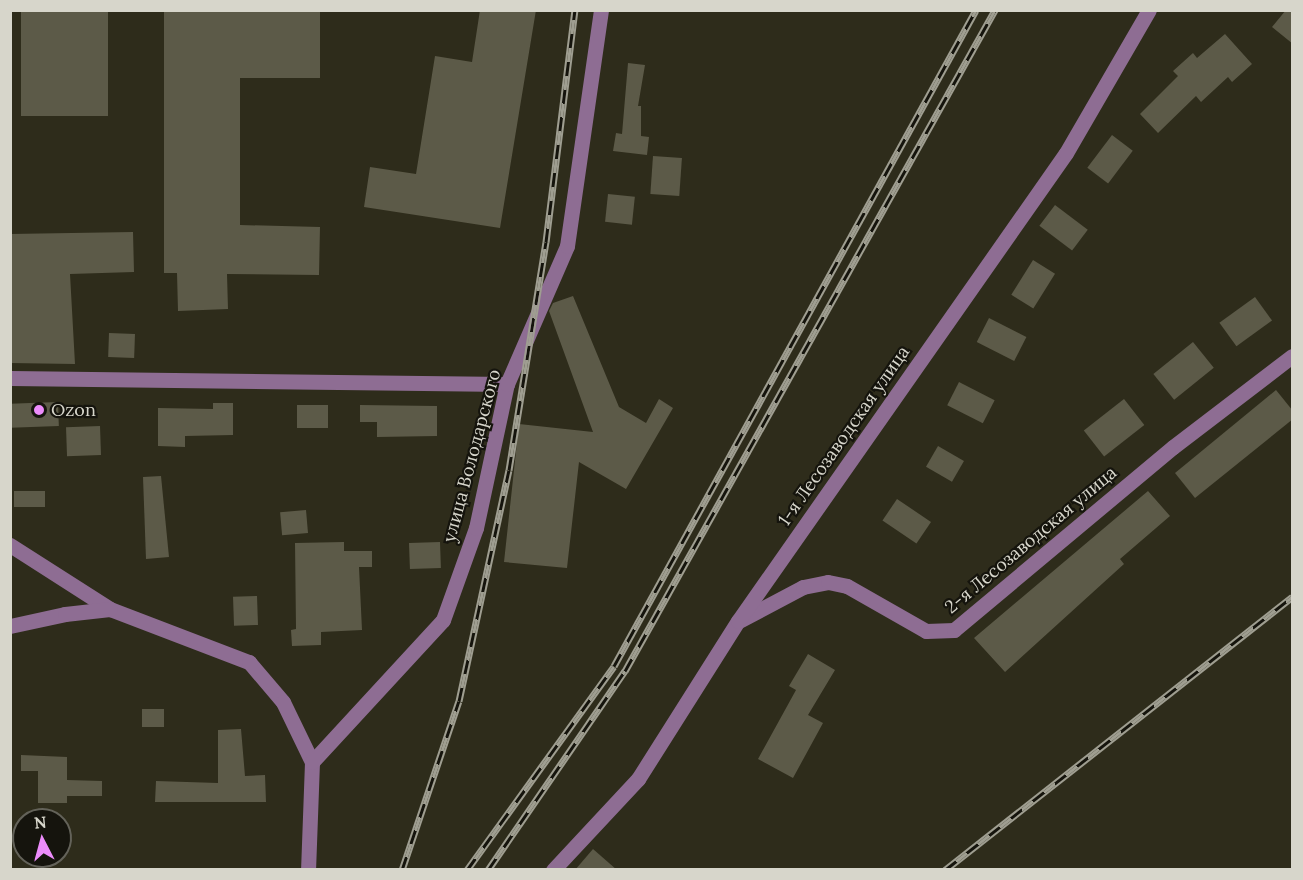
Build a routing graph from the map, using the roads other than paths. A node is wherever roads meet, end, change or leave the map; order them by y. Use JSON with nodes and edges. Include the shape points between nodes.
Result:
{"nodes":[{"id":1,"x":601,"y":10,"type":"edge"},
{"id":2,"x":1149,"y":10,"type":"edge"},
{"id":3,"x":1293,"y":356,"type":"edge"},
{"id":4,"x":10,"y":378,"type":"edge"},
{"id":5,"x":507,"y":384,"type":"junction"},
{"id":6,"x":10,"y":545,"type":"edge"},
{"id":7,"x":110,"y":609,"type":"junction"},
{"id":8,"x":738,"y":621,"type":"junction"},
{"id":9,"x":10,"y":626,"type":"edge"},
{"id":10,"x":312,"y":762,"type":"junction"},
{"id":11,"x":308,"y":870,"type":"edge"},
{"id":12,"x":553,"y":870,"type":"edge"}],
"edges":[{"from":1,"to":5,"type":"street","name":"улица Володарского","via":[[567,246]]},
{"from":2,"to":8,"type":"street","name":"1-я Лесозаводская улица","via":[[1066,153]]},
{"from":3,"to":8,"type":"street","name":"2-я Лесозаводская улица","via":[[1173,447],[954,630],[926,631],[847,586],[828,582],[803,587]]},
{"from":4,"to":5,"type":"street"},
{"from":5,"to":10,"type":"street","name":"улица Володарского","via":[[476,528],[443,620]]},
{"from":6,"to":7,"type":"street"},
{"from":7,"to":9,"type":"street"},
{"from":7,"to":10,"type":"street","via":[[249,662],[283,702]]},
{"from":8,"to":12,"type":"street","name":"1-я Лесозаводская улица","via":[[638,779]]},
{"from":10,"to":11,"type":"street"}]}
